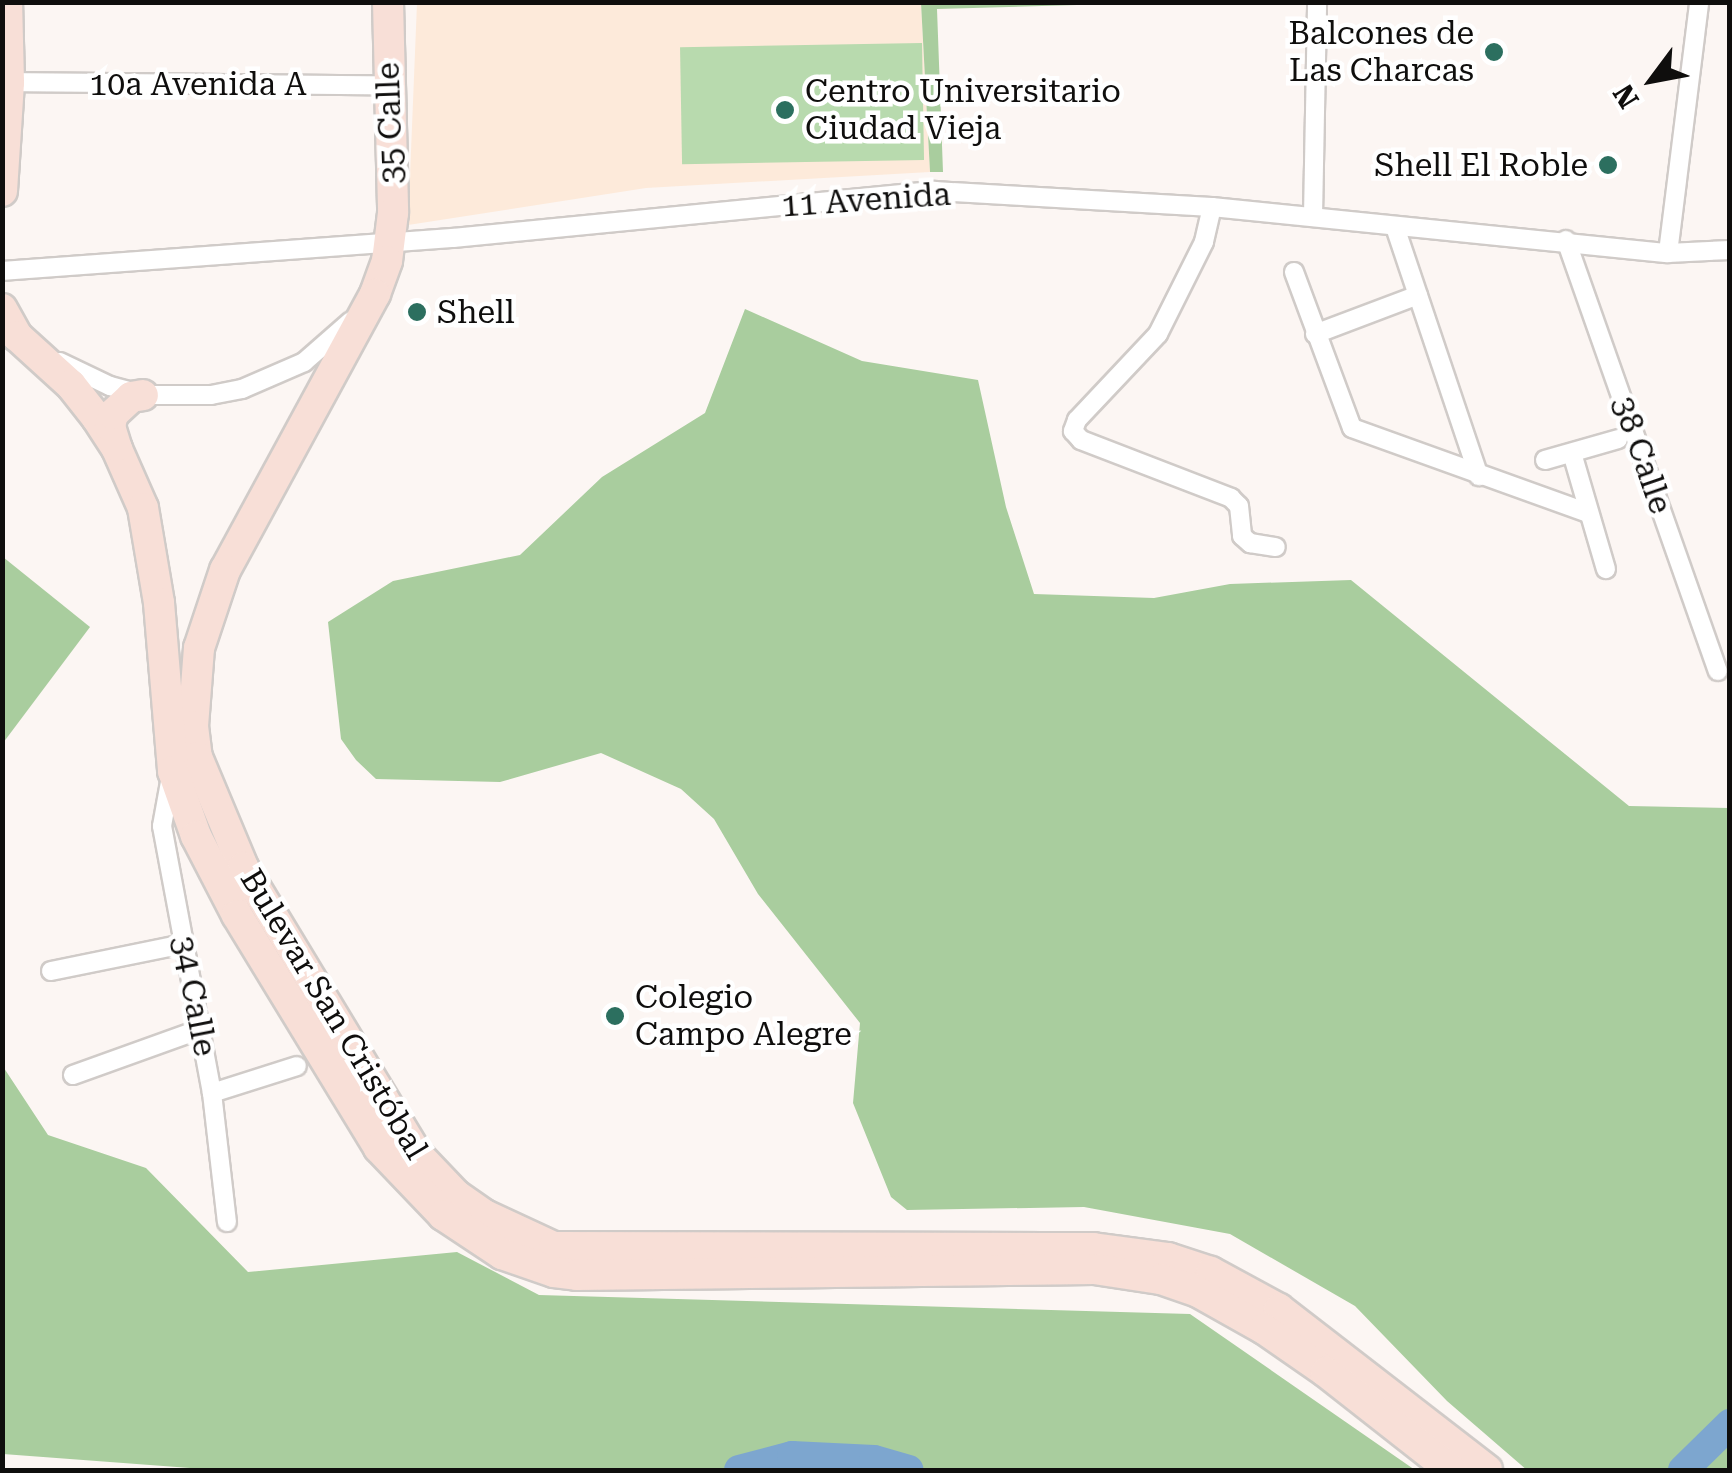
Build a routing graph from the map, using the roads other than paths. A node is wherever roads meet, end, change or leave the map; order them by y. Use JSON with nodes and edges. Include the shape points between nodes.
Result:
{"nodes":[{"id":1,"x":7,"y":2,"type":"edge"},
{"id":2,"x":388,"y":2,"type":"edge"},
{"id":3,"x":400,"y":2,"type":"edge"},
{"id":4,"x":1317,"y":2,"type":"edge"},
{"id":5,"x":1699,"y":4,"type":"edge"},
{"id":6,"x":10,"y":82,"type":"junction"},
{"id":7,"x":395,"y":93,"type":"junction"},
{"id":8,"x":2,"y":191,"type":"edge"},
{"id":9,"x":1212,"y":207,"type":"junction"},
{"id":10,"x":1313,"y":216,"type":"junction"},
{"id":11,"x":1394,"y":227,"type":"junction"},
{"id":12,"x":1566,"y":240,"type":"junction"},
{"id":13,"x":391,"y":244,"type":"junction"},
{"id":14,"x":1730,"y":250,"type":"edge"},
{"id":15,"x":1668,"y":253,"type":"junction"},
{"id":16,"x":2,"y":271,"type":"edge"},
{"id":17,"x":1294,"y":272,"type":"dead end"},
{"id":18,"x":1418,"y":295,"type":"junction"},
{"id":19,"x":2,"y":309,"type":"edge"},
{"id":20,"x":365,"y":309,"type":"junction"},
{"id":21,"x":1314,"y":334,"type":"junction"},
{"id":22,"x":17,"y":336,"type":"junction"},
{"id":23,"x":143,"y":395,"type":"junction"},
{"id":24,"x":1618,"y":438,"type":"dead end"},
{"id":25,"x":117,"y":449,"type":"junction"},
{"id":26,"x":1572,"y":452,"type":"junction"},
{"id":27,"x":1545,"y":460,"type":"dead end"},
{"id":28,"x":1478,"y":476,"type":"junction"},
{"id":29,"x":1588,"y":513,"type":"junction"},
{"id":30,"x":1276,"y":547,"type":"dead end"},
{"id":31,"x":1606,"y":569,"type":"dead end"},
{"id":32,"x":1718,"y":670,"type":"dead end"},
{"id":33,"x":172,"y":771,"type":"junction"},
{"id":34,"x":184,"y":944,"type":"junction"},
{"id":35,"x":51,"y":971,"type":"dead end"},
{"id":36,"x":201,"y":1029,"type":"junction"},
{"id":37,"x":297,"y":1066,"type":"dead end"},
{"id":38,"x":73,"y":1075,"type":"dead end"},
{"id":39,"x":212,"y":1092,"type":"junction"},
{"id":40,"x":227,"y":1222,"type":"dead end"},
{"id":41,"x":1469,"y":1466,"type":"edge"}],
"edges":[{"from":1,"to":6,"type":"main road"},
{"from":2,"to":7,"type":"main road","name":"35 Calle"},
{"from":3,"to":7,"type":"main road"},
{"from":4,"to":10,"type":"street"},
{"from":5,"to":15,"type":"street"},
{"from":6,"to":7,"type":"street","name":"10a Avenida A"},
{"from":6,"to":8,"type":"main road"},
{"from":7,"to":13,"type":"main road","name":"35 Calle"},
{"from":9,"to":10,"type":"street","name":"11 Avenida"},
{"from":9,"to":13,"type":"street","name":"11 Avenida","via":[[918,192]]},
{"from":9,"to":30,"type":"street","via":[[1204,242],[1158,334],[1074,431],[1080,440],[1231,498],[1242,536],[1250,544]]},
{"from":10,"to":11,"type":"street","name":"11 Avenida"},
{"from":11,"to":12,"type":"street","name":"11 Avenida"},
{"from":11,"to":18,"type":"street"},
{"from":12,"to":15,"type":"street","name":"11 Avenida"},
{"from":12,"to":32,"type":"street","name":"38 Calle"},
{"from":13,"to":16,"type":"street","name":"11 Avenida"},
{"from":13,"to":20,"type":"main road","name":"Bulevar San Cristóbal"},
{"from":14,"to":15,"type":"street","name":"11 Avenida"},
{"from":17,"to":21,"type":"street"},
{"from":18,"to":21,"type":"street"},
{"from":18,"to":28,"type":"street"},
{"from":19,"to":22,"type":"main road","name":"Bulevar San Cristóbal"},
{"from":20,"to":23,"type":"street","via":[[304,362],[280,374],[211,395]]},
{"from":20,"to":41,"type":"main road","name":"Bulevar San Cristóbal","via":[[224,570],[199,648],[193,726],[197,758],[244,867],[378,1095],[432,1173],[508,1229],[565,1249],[1092,1248],[1168,1258],[1211,1272],[1279,1309]]},
{"from":21,"to":28,"type":"street","via":[[1352,428]]},
{"from":22,"to":23,"type":"street","via":[[75,371]]},
{"from":22,"to":25,"type":"main road","name":"Bulevar San Cristóbal","via":[[71,385]]},
{"from":23,"to":25,"type":"main road","via":[[113,414]]},
{"from":24,"to":26,"type":"street"},
{"from":25,"to":33,"type":"main road","name":"Bulevar San Cristóbal","via":[[143,508]]},
{"from":26,"to":27,"type":"street"},
{"from":26,"to":29,"type":"street"},
{"from":28,"to":29,"type":"street"},
{"from":29,"to":31,"type":"street"},
{"from":33,"to":34,"type":"street","name":"34 Calle","via":[[162,826]]},
{"from":33,"to":41,"type":"main road","name":"Bulevar San Cristóbal","via":[[237,915],[379,1148],[443,1215],[502,1254],[577,1275],[1094,1269],[1162,1279],[1264,1329]]},
{"from":34,"to":35,"type":"street"},
{"from":34,"to":36,"type":"street","name":"34 Calle"},
{"from":36,"to":38,"type":"street"},
{"from":36,"to":39,"type":"street","name":"34 Calle"},
{"from":37,"to":39,"type":"street"},
{"from":39,"to":40,"type":"street","name":"34 Calle"}]}
